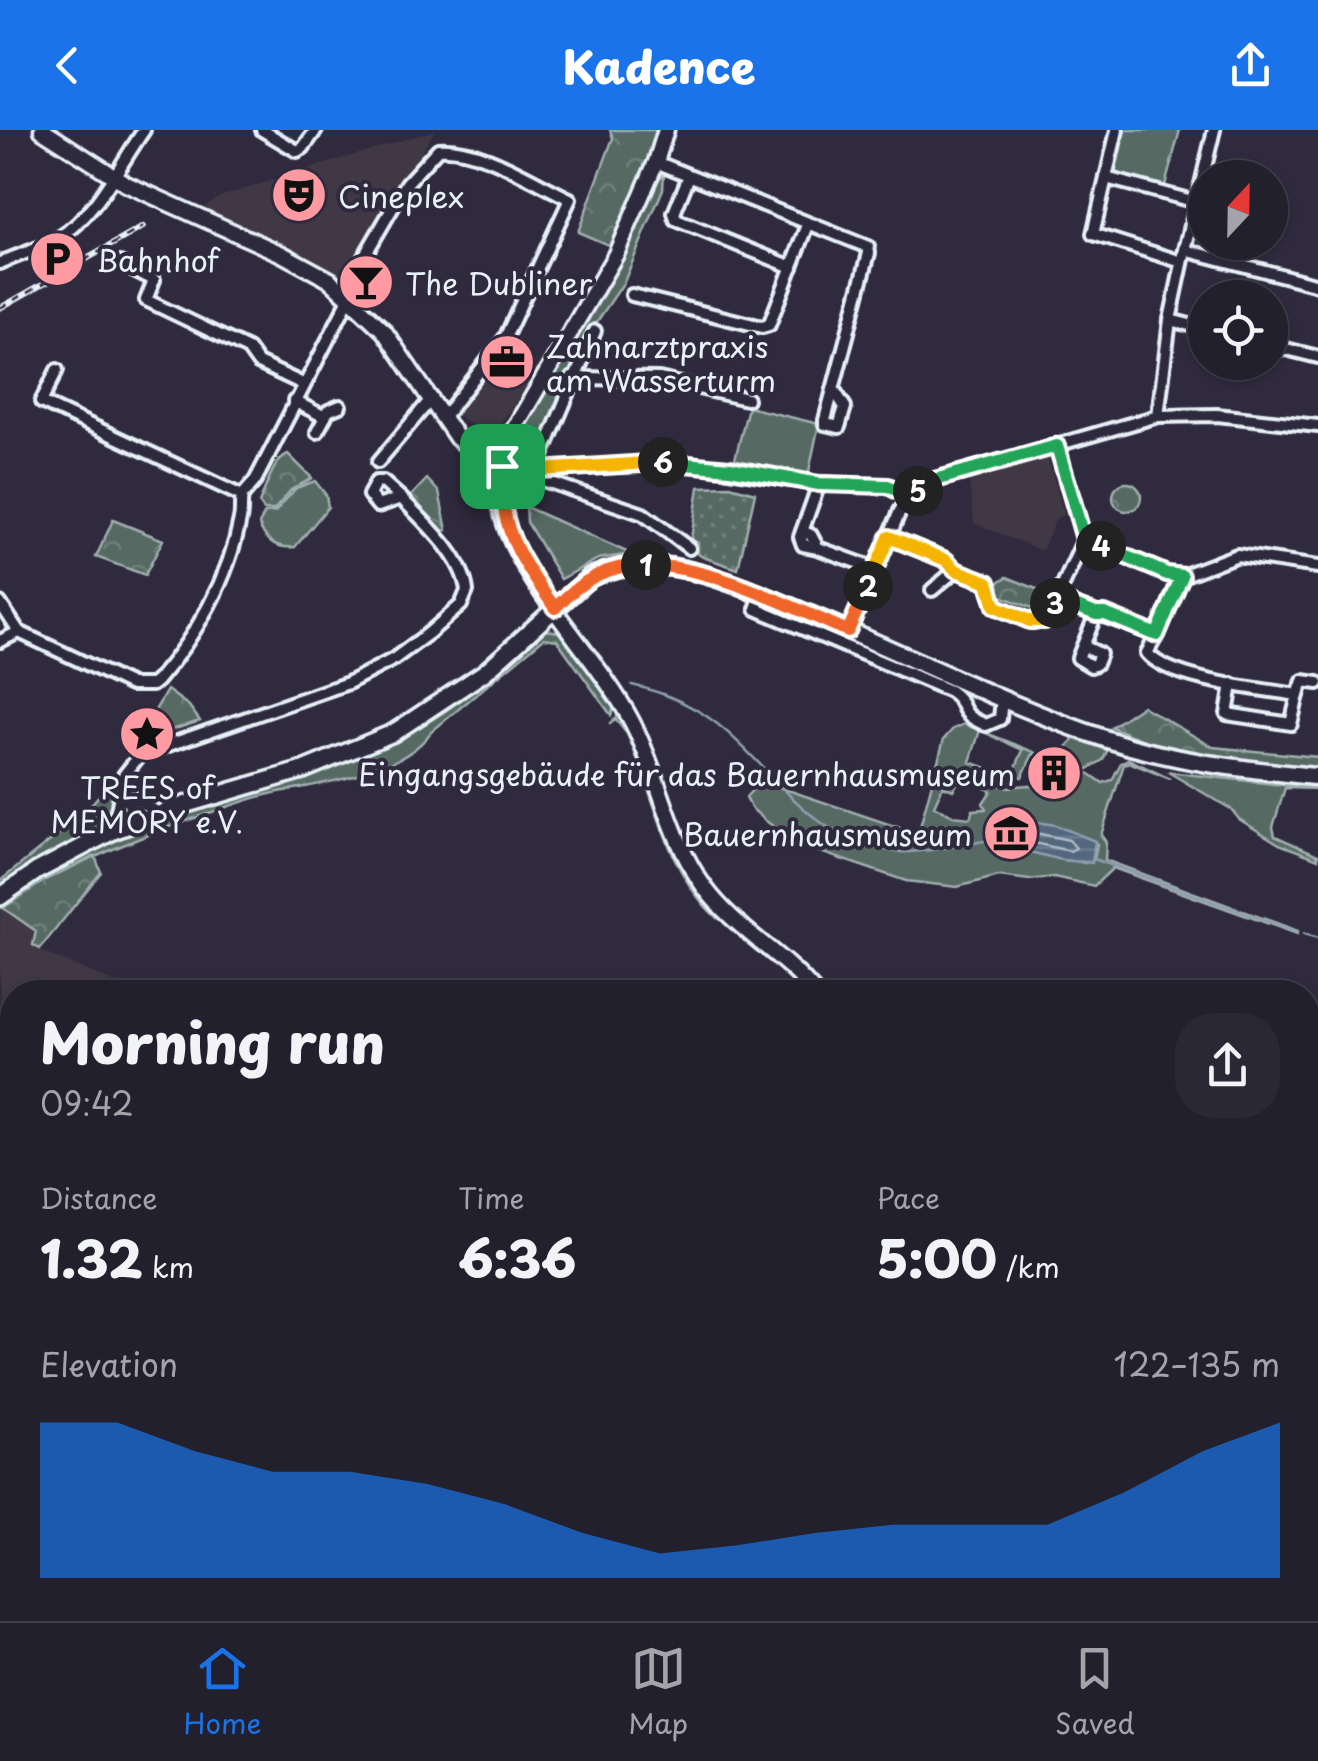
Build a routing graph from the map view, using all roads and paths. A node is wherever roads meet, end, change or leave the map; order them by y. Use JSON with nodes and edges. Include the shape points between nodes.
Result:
{"nodes":[{"id":1,"x":42,"y":130,"type":"edge"},
{"id":2,"x":144,"y":130,"type":"edge"},
{"id":3,"x":262,"y":130,"type":"edge"},
{"id":4,"x":316,"y":130,"type":"edge"},
{"id":5,"x":666,"y":130,"type":"edge"},
{"id":6,"x":1117,"y":130,"type":"edge"},
{"id":7,"x":1214,"y":130,"type":"edge"},
{"id":8,"x":60,"y":134,"type":"edge"},
{"id":9,"x":1206,"y":160,"type":"edge"},
{"id":10,"x":656,"y":162,"type":"junction"},
{"id":11,"x":112,"y":175,"type":"junction"},
{"id":12,"x":689,"y":176,"type":"junction"},
{"id":13,"x":1106,"y":178,"type":"junction"},
{"id":14,"x":1188,"y":200,"type":"edge"},
{"id":15,"x":808,"y":225,"type":"junction"},
{"id":16,"x":1188,"y":235,"type":"edge"},
{"id":17,"x":1183,"y":256,"type":"junction"},
{"id":18,"x":120,"y":262,"type":"dead end"},
{"id":19,"x":0,"y":263,"type":"edge"},
{"id":20,"x":792,"y":267,"type":"junction"},
{"id":21,"x":1318,"y":284,"type":"edge"},
{"id":22,"x":347,"y":294,"type":"junction"},
{"id":23,"x":632,"y":295,"type":"dead end"},
{"id":24,"x":1170,"y":320,"type":"junction"},
{"id":25,"x":1188,"y":325,"type":"edge"},
{"id":26,"x":595,"y":330,"type":"dead end"},
{"id":27,"x":1288,"y":350,"type":"edge"},
{"id":28,"x":1318,"y":357,"type":"edge"},
{"id":29,"x":57,"y":370,"type":"dead end"},
{"id":30,"x":572,"y":378,"type":"junction"},
{"id":31,"x":303,"y":384,"type":"junction"},
{"id":32,"x":834,"y":390,"type":"dead end"},
{"id":33,"x":432,"y":398,"type":"junction"},
{"id":34,"x":747,"y":399,"type":"dead end"},
{"id":35,"x":294,"y":402,"type":"junction"},
{"id":36,"x":340,"y":406,"type":"dead end"},
{"id":37,"x":1158,"y":416,"type":"junction"},
{"id":38,"x":325,"y":417,"type":"junction"},
{"id":39,"x":444,"y":418,"type":"junction"},
{"id":40,"x":1318,"y":426,"type":"edge"},
{"id":41,"x":318,"y":432,"type":"dead end"},
{"id":42,"x":1057,"y":446,"type":"junction"},
{"id":43,"x":378,"y":462,"type":"dead end"},
{"id":44,"x":502,"y":466,"type":"junction"},
{"id":45,"x":538,"y":470,"type":"junction"},
{"id":46,"x":819,"y":484,"type":"junction"},
{"id":47,"x":242,"y":496,"type":"junction"},
{"id":48,"x":910,"y":497,"type":"junction"},
{"id":49,"x":402,"y":498,"type":"dead end"},
{"id":50,"x":889,"y":537,"type":"junction"},
{"id":51,"x":1084,"y":539,"type":"junction"},
{"id":52,"x":688,"y":548,"type":"dead end"},
{"id":53,"x":876,"y":568,"type":"junction"},
{"id":54,"x":1318,"y":568,"type":"edge"},
{"id":55,"x":956,"y":570,"type":"junction"},
{"id":56,"x":1182,"y":576,"type":"junction"},
{"id":57,"x":932,"y":590,"type":"dead end"},
{"id":58,"x":760,"y":595,"type":"junction"},
{"id":59,"x":1057,"y":599,"type":"junction"},
{"id":60,"x":0,"y":603,"type":"edge"},
{"id":61,"x":555,"y":608,"type":"junction"},
{"id":62,"x":1096,"y":614,"type":"junction"},
{"id":63,"x":848,"y":631,"type":"junction"},
{"id":64,"x":19,"y":632,"type":"junction"},
{"id":65,"x":1157,"y":635,"type":"junction"},
{"id":66,"x":0,"y":641,"type":"edge"},
{"id":67,"x":1083,"y":646,"type":"dead end"},
{"id":68,"x":1318,"y":683,"type":"edge"},
{"id":69,"x":1232,"y":684,"type":"junction"},
{"id":70,"x":1298,"y":694,"type":"junction"},
{"id":71,"x":1002,"y":698,"type":"junction"},
{"id":72,"x":1318,"y":776,"type":"edge"},
{"id":73,"x":123,"y":787,"type":"junction"},
{"id":74,"x":159,"y":814,"type":"junction"},
{"id":75,"x":135,"y":823,"type":"junction"},
{"id":76,"x":113,"y":831,"type":"junction"},
{"id":77,"x":0,"y":897,"type":"edge"},
{"id":78,"x":804,"y":980,"type":"edge"}],
"edges":[{"from":1,"to":8,"type":"main road"},
{"from":2,"to":11,"type":"street"},
{"from":3,"to":4,"type":"street","via":[[295,151]]},
{"from":5,"to":10,"type":"main road"},
{"from":6,"to":13,"type":"street"},
{"from":7,"to":9,"type":"street"},
{"from":8,"to":11,"type":"main road"},
{"from":10,"to":12,"type":"street"},
{"from":10,"to":44,"type":"main road","via":[[609,268],[522,412]]},
{"from":11,"to":19,"type":"street","via":[[64,235]]},
{"from":11,"to":22,"type":"main road","via":[[311,268]]},
{"from":12,"to":15,"type":"street"},
{"from":12,"to":20,"type":"street","via":[[676,220]]},
{"from":13,"to":14,"type":"street"},
{"from":13,"to":17,"type":"street","via":[[1093,234]]},
{"from":15,"to":20,"type":"street"},
{"from":15,"to":32,"type":"street","via":[[870,250]]},
{"from":16,"to":17,"type":"street"},
{"from":17,"to":21,"type":"street"},
{"from":17,"to":24,"type":"street"},
{"from":18,"to":31,"type":"street","via":[[154,280],[146,300],[248,348],[258,362]]},
{"from":20,"to":23,"type":"street","via":[[769,325],[762,327]]},
{"from":22,"to":31,"type":"street"},
{"from":22,"to":33,"type":"main road","via":[[384,331]]},
{"from":22,"to":39,"type":"street","via":[[407,182],[438,150],[522,174],[570,199],[505,338]]},
{"from":24,"to":25,"type":"street"},
{"from":24,"to":37,"type":"street"},
{"from":26,"to":30,"type":"street"},
{"from":27,"to":28,"type":"street"},
{"from":29,"to":47,"type":"street","via":[[41,402]]},
{"from":30,"to":34,"type":"street","via":[[659,379]]},
{"from":30,"to":45,"type":"street"},
{"from":31,"to":35,"type":"street"},
{"from":33,"to":39,"type":"main road"},
{"from":33,"to":43,"type":"street"},
{"from":35,"to":38,"type":"street"},
{"from":35,"to":47,"type":"street","via":[[256,482]]},
{"from":36,"to":38,"type":"street"},
{"from":37,"to":40,"type":"street"},
{"from":37,"to":42,"type":"street"},
{"from":38,"to":41,"type":"street"},
{"from":39,"to":44,"type":"main road","via":[[464,444]]},
{"from":42,"to":48,"type":"street","via":[[935,480]]},
{"from":42,"to":51,"type":"street"},
{"from":44,"to":45,"type":"street"},
{"from":44,"to":61,"type":"main road","via":[[506,526]]},
{"from":45,"to":46,"type":"street","via":[[688,463]]},
{"from":45,"to":52,"type":"street","via":[[546,481],[642,514]]},
{"from":46,"to":48,"type":"street","via":[[888,486]]},
{"from":46,"to":53,"type":"street","via":[[803,545]]},
{"from":47,"to":64,"type":"street","via":[[242,516],[209,607],[152,685],[131,685]]},
{"from":48,"to":50,"type":"street"},
{"from":49,"to":73,"type":"street","via":[[443,544],[466,583],[466,598],[454,612],[348,684],[140,755]]},
{"from":50,"to":53,"type":"street"},
{"from":50,"to":55,"type":"street"},
{"from":51,"to":56,"type":"street"},
{"from":51,"to":59,"type":"street"},
{"from":53,"to":63,"type":"street"},
{"from":54,"to":56,"type":"street","via":[[1236,555]]},
{"from":55,"to":57,"type":"street"},
{"from":55,"to":59,"type":"street","via":[[988,582],[995,606],[1030,621],[1045,621]]},
{"from":56,"to":65,"type":"street"},
{"from":58,"to":61,"type":"main road","via":[[694,572],[638,565],[590,577]]},
{"from":58,"to":63,"type":"main road"},
{"from":58,"to":71,"type":"street","via":[[756,608],[950,691],[968,718],[986,725],[1000,718]]},
{"from":59,"to":62,"type":"street"},
{"from":60,"to":64,"type":"street"},
{"from":61,"to":74,"type":"main road","via":[[468,686],[393,734]]},
{"from":61,"to":78,"type":"main road","via":[[630,719],[698,879],[731,918]]},
{"from":62,"to":65,"type":"street"},
{"from":62,"to":67,"type":"street"},
{"from":63,"to":71,"type":"main road"},
{"from":64,"to":66,"type":"street"},
{"from":65,"to":69,"type":"street","via":[[1147,653],[1153,660]]},
{"from":68,"to":70,"type":"street","via":[[1303,681]]},
{"from":69,"to":70,"type":"street"},
{"from":69,"to":70,"type":"street","via":[[1227,714],[1291,724]]},
{"from":71,"to":72,"type":"main road","via":[[1146,752]]},
{"from":73,"to":74,"type":"street"},
{"from":73,"to":75,"type":"street"},
{"from":73,"to":76,"type":"street"},
{"from":74,"to":75,"type":"main road"},
{"from":75,"to":76,"type":"main road"},
{"from":76,"to":77,"type":"main road"}]}
